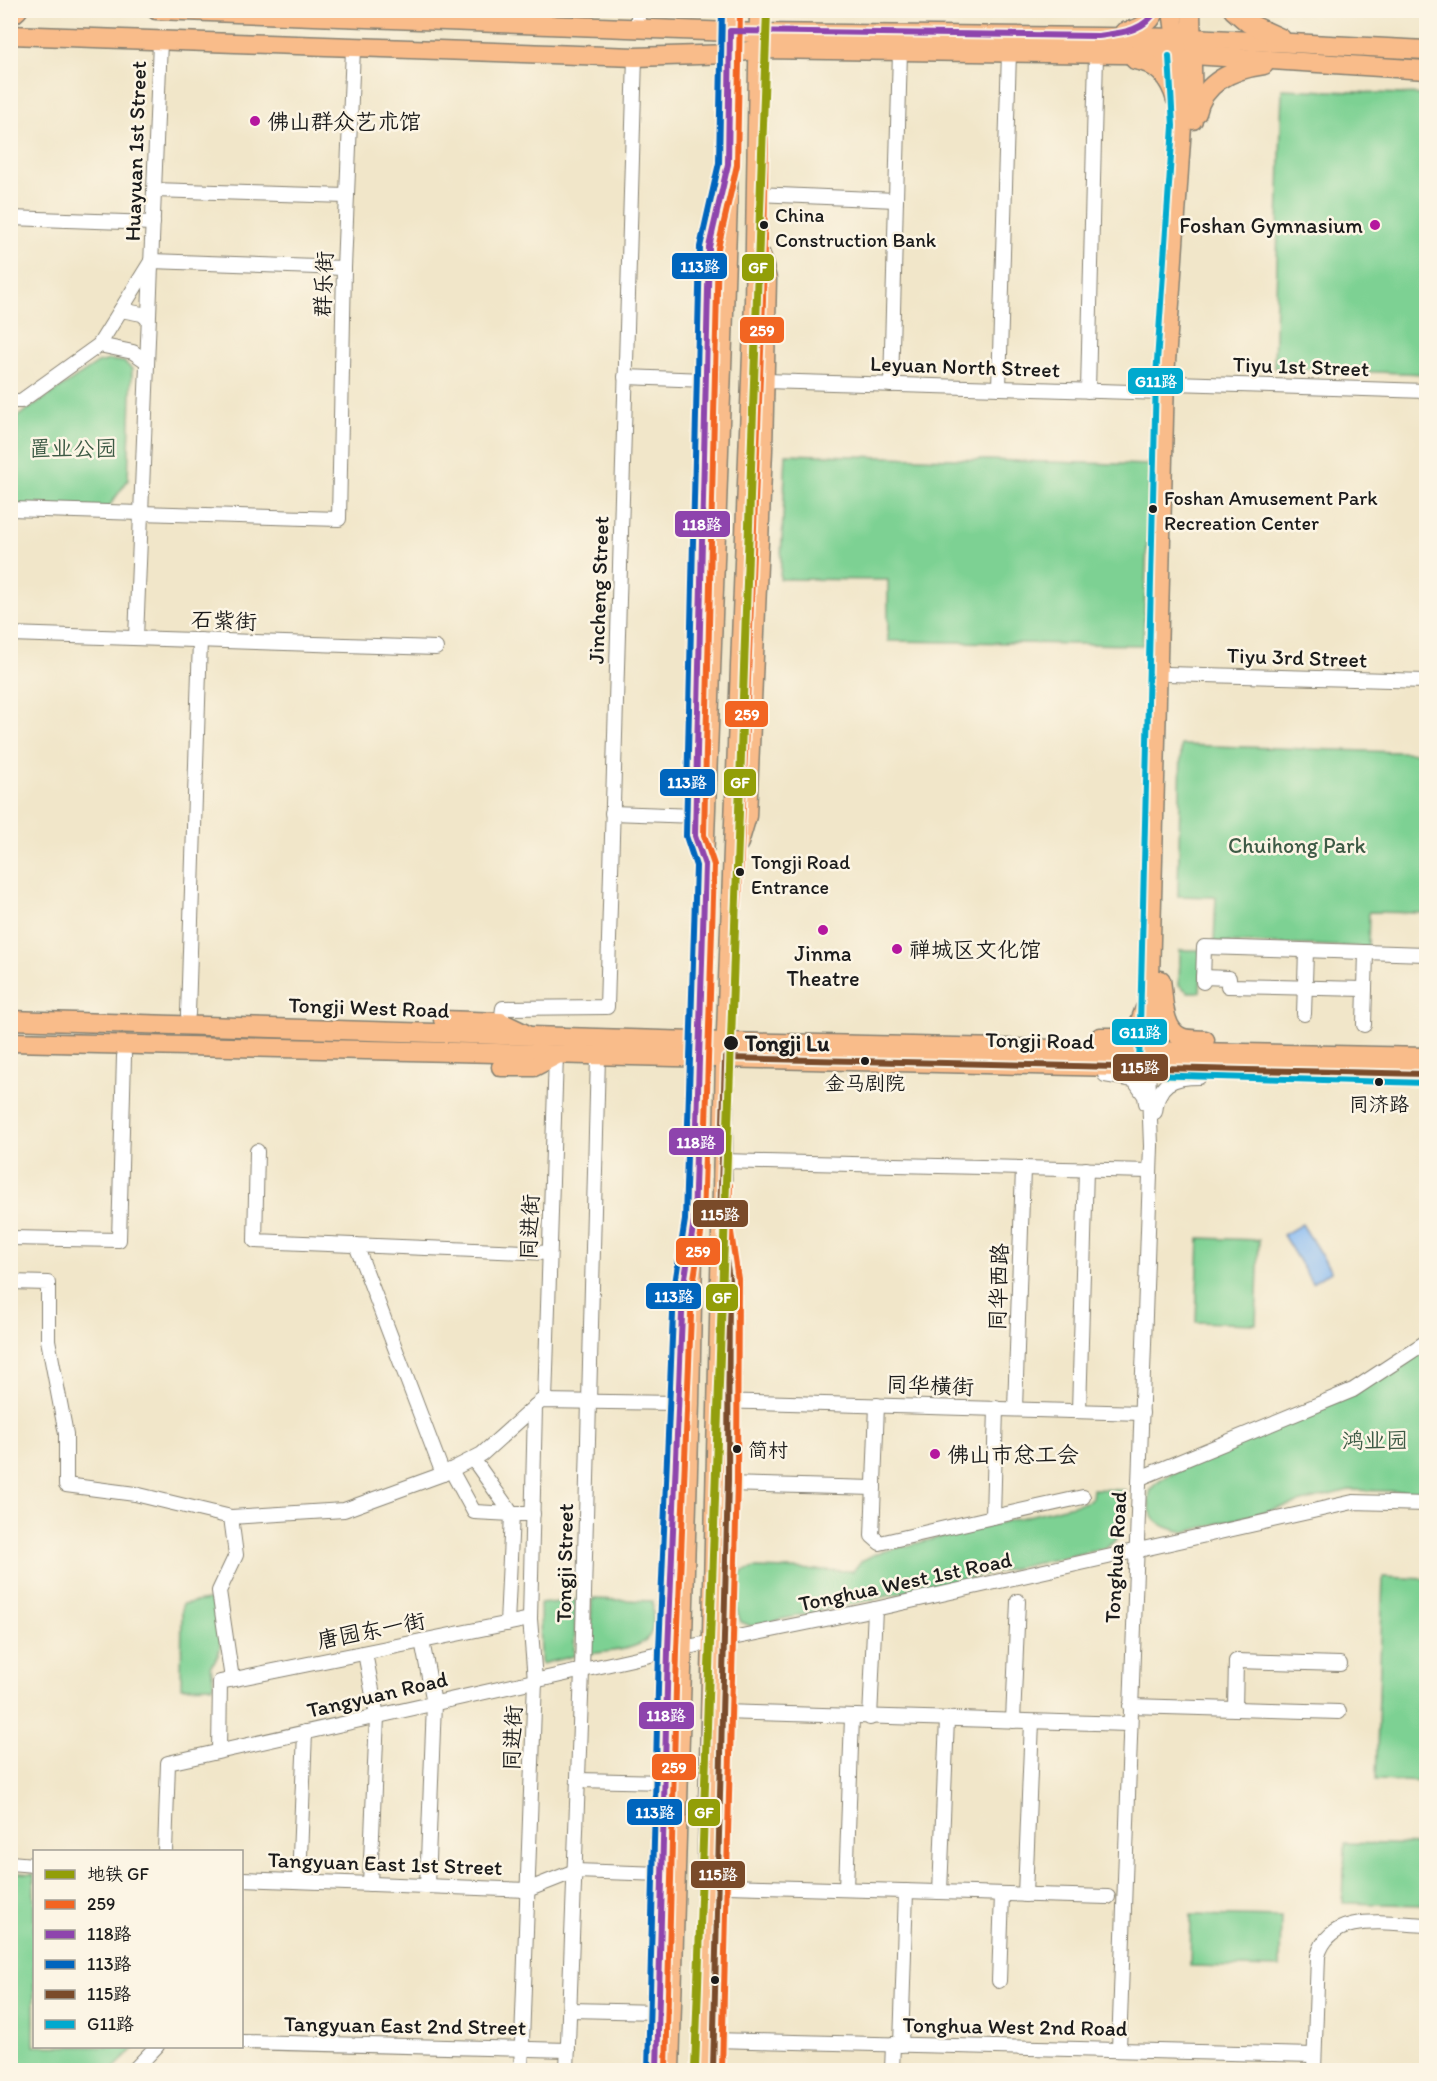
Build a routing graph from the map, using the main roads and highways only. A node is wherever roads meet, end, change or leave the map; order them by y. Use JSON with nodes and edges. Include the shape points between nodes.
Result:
{"nodes":[{"id":1,"x":18,"y":10,"type":"edge"},
{"id":2,"x":156,"y":10,"type":"edge"},
{"id":3,"x":731,"y":10,"type":"edge"},
{"id":4,"x":759,"y":10,"type":"edge"},
{"id":5,"x":1156,"y":10,"type":"edge"},
{"id":6,"x":1172,"y":10,"type":"edge"},
{"id":7,"x":1191,"y":10,"type":"edge"},
{"id":8,"x":1233,"y":10,"type":"edge"},
{"id":9,"x":10,"y":16,"type":"edge"},
{"id":10,"x":638,"y":19,"type":"edge"},
{"id":11,"x":730,"y":32,"type":"junction"},
{"id":12,"x":10,"y":35,"type":"edge"},
{"id":13,"x":759,"y":41,"type":"junction"},
{"id":14,"x":1185,"y":46,"type":"junction"},
{"id":15,"x":1098,"y":48,"type":"junction"},
{"id":16,"x":1426,"y":50,"type":"edge"},
{"id":17,"x":1290,"y":51,"type":"junction"},
{"id":18,"x":730,"y":54,"type":"junction"},
{"id":19,"x":1426,"y":70,"type":"edge"},
{"id":20,"x":1190,"y":132,"type":"junction"},
{"id":21,"x":728,"y":164,"type":"junction"},
{"id":22,"x":755,"y":234,"type":"junction"},
{"id":23,"x":1169,"y":388,"type":"junction"},
{"id":24,"x":705,"y":865,"type":"junction"},
{"id":25,"x":732,"y":865,"type":"junction"},
{"id":26,"x":1156,"y":980,"type":"junction"},
{"id":27,"x":10,"y":1009,"type":"edge"},
{"id":28,"x":300,"y":1017,"type":"junction"},
{"id":29,"x":10,"y":1020,"type":"edge"},
{"id":30,"x":263,"y":1028,"type":"junction"},
{"id":31,"x":330,"y":1029,"type":"junction"},
{"id":32,"x":531,"y":1036,"type":"junction"},
{"id":33,"x":1081,"y":1038,"type":"junction"},
{"id":34,"x":1216,"y":1041,"type":"junction"},
{"id":35,"x":10,"y":1042,"type":"edge"},
{"id":36,"x":830,"y":1044,"type":"junction"},
{"id":37,"x":1426,"y":1046,"type":"edge"},
{"id":38,"x":697,"y":1049,"type":"junction"},
{"id":39,"x":725,"y":1050,"type":"junction"},
{"id":40,"x":1200,"y":1051,"type":"junction"},
{"id":41,"x":10,"y":1052,"type":"edge"},
{"id":42,"x":556,"y":1055,"type":"junction"},
{"id":43,"x":1105,"y":1057,"type":"junction"},
{"id":44,"x":1426,"y":1057,"type":"edge"},
{"id":45,"x":778,"y":1058,"type":"junction"},
{"id":46,"x":1154,"y":1058,"type":"junction"},
{"id":47,"x":1426,"y":1074,"type":"edge"},
{"id":48,"x":694,"y":1221,"type":"junction"},
{"id":49,"x":721,"y":1401,"type":"junction"},
{"id":50,"x":718,"y":1642,"type":"junction"},
{"id":51,"x":676,"y":1650,"type":"junction"},
{"id":52,"x":657,"y":2070,"type":"edge"},
{"id":53,"x":670,"y":2070,"type":"edge"},
{"id":54,"x":702,"y":2070,"type":"edge"},
{"id":55,"x":713,"y":2070,"type":"edge"}],
"edges":[{"from":1,"to":9,"type":"main road"},
{"from":2,"to":10,"type":"main road"},
{"from":3,"to":11,"type":"main road"},
{"from":4,"to":13,"type":"main road"},
{"from":5,"to":15,"type":"main road","via":[[1153,18],[1139,29]]},
{"from":6,"to":14,"type":"main road"},
{"from":7,"to":14,"type":"main road"},
{"from":8,"to":17,"type":"main road"},
{"from":10,"to":11,"type":"main road"},
{"from":11,"to":13,"type":"main road"},
{"from":11,"to":18,"type":"main road"},
{"from":12,"to":18,"type":"main road","via":[[635,57]]},
{"from":13,"to":15,"type":"main road"},
{"from":13,"to":15,"type":"main road","via":[[900,51]]},
{"from":13,"to":18,"type":"main road"},
{"from":13,"to":22,"type":"main road"},
{"from":14,"to":15,"type":"main road"},
{"from":14,"to":17,"type":"main road"},
{"from":14,"to":20,"type":"main road"},
{"from":15,"to":20,"type":"main road","via":[[1156,67],[1173,88]]},
{"from":16,"to":17,"type":"main road"},
{"from":17,"to":19,"type":"main road"},
{"from":17,"to":20,"type":"main road","via":[[1224,75],[1207,90],[1198,105]]},
{"from":18,"to":21,"type":"main road"},
{"from":20,"to":23,"type":"main road"},
{"from":21,"to":24,"type":"main road"},
{"from":21,"to":24,"type":"main road","via":[[710,247],[695,816],[695,836]]},
{"from":22,"to":25,"type":"main road"},
{"from":22,"to":25,"type":"main road","via":[[767,279],[765,381],[747,816]]},
{"from":23,"to":26,"type":"main road"},
{"from":23,"to":26,"type":"main road","via":[[1167,674]]},
{"from":24,"to":38,"type":"main road"},
{"from":25,"to":39,"type":"main road"},
{"from":26,"to":33,"type":"main road","via":[[1136,1032],[1124,1037]]},
{"from":26,"to":34,"type":"main road","via":[[1173,1032],[1182,1038]]},
{"from":26,"to":46,"type":"main road"},
{"from":27,"to":28,"type":"main road"},
{"from":28,"to":30,"type":"main road"},
{"from":28,"to":31,"type":"main road"},
{"from":28,"to":32,"type":"main road","via":[[501,1022]]},
{"from":29,"to":30,"type":"main road","name":"Tongji West Road"},
{"from":30,"to":31,"type":"main road","name":"Tongji West Road"},
{"from":31,"to":32,"type":"main road","name":"Tongji West Road"},
{"from":32,"to":38,"type":"main road","name":"Tongji West Road"},
{"from":33,"to":36,"type":"main road","via":[[850,1033]]},
{"from":33,"to":43,"type":"main road"},
{"from":34,"to":37,"type":"main road"},
{"from":34,"to":40,"type":"main road"},
{"from":35,"to":42,"type":"main road","name":"Tongji West Road"},
{"from":36,"to":39,"type":"main road","name":"Tongji Road"},
{"from":36,"to":43,"type":"main road","name":"Tongji Road"},
{"from":38,"to":39,"type":"main road","name":"Tongji West Road"},
{"from":38,"to":42,"type":"main road","name":"Tongji West Road"},
{"from":38,"to":48,"type":"main road"},
{"from":39,"to":45,"type":"main road","name":"Tongji Road"},
{"from":39,"to":49,"type":"main road","via":[[720,1220]]},
{"from":40,"to":44,"type":"main road","name":"Tongji Road"},
{"from":40,"to":46,"type":"main road","name":"Tongji Road"},
{"from":41,"to":42,"type":"main road","via":[[534,1068]]},
{"from":43,"to":45,"type":"main road","name":"Tongji Road"},
{"from":43,"to":45,"type":"main road","via":[[1080,1075],[787,1069]]},
{"from":43,"to":46,"type":"main road","name":"Tongji Road"},
{"from":46,"to":47,"type":"main road","name":"Tongji Road"},
{"from":48,"to":51,"type":"main road"},
{"from":48,"to":51,"type":"main road","via":[[683,1290],[678,1403]]},
{"from":49,"to":50,"type":"main road"},
{"from":49,"to":50,"type":"main road","via":[[728,1484]]},
{"from":50,"to":54,"type":"main road"},
{"from":50,"to":55,"type":"main road","via":[[723,1712]]},
{"from":51,"to":52,"type":"main road","via":[[664,1782]]},
{"from":51,"to":53,"type":"main road"}]}
